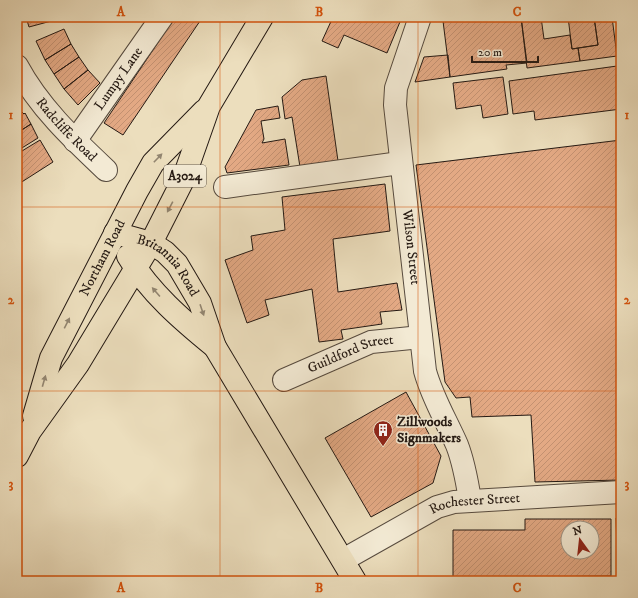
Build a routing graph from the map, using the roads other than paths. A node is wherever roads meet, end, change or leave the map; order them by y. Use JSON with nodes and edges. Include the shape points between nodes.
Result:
{"nodes":[{"id":1,"x":162,"y":17,"type":"edge"},
{"id":2,"x":262,"y":17,"type":"edge"},
{"id":3,"x":420,"y":17,"type":"edge"},
{"id":4,"x":17,"y":66,"type":"edge"},
{"id":5,"x":209,"y":106,"type":"junction"},
{"id":6,"x":75,"y":141,"type":"junction"},
{"id":7,"x":400,"y":163,"type":"junction"},
{"id":8,"x":106,"y":170,"type":"dead end"},
{"id":9,"x":225,"y":187,"type":"dead end"},
{"id":10,"x":115,"y":233,"type":"junction"},
{"id":11,"x":151,"y":243,"type":"junction"},
{"id":12,"x":135,"y":268,"type":"junction"},
{"id":13,"x":421,"y":337,"type":"junction"},
{"id":14,"x":215,"y":347,"type":"junction"},
{"id":15,"x":284,"y":380,"type":"dead end"},
{"id":16,"x":30,"y":431,"type":"junction"},
{"id":17,"x":17,"y":456,"type":"edge"},
{"id":18,"x":621,"y":492,"type":"edge"},
{"id":19,"x":470,"y":500,"type":"junction"},
{"id":20,"x":343,"y":560,"type":"junction"},
{"id":21,"x":355,"y":581,"type":"edge"}],
"edges":[{"from":1,"to":6,"type":"street","name":"Lumpy Lane"},
{"from":2,"to":5,"type":"main road","name":"Northam Road","number":"A3024"},
{"from":3,"to":7,"type":"street","name":"Wilson Street","via":[[396,88]]},
{"from":4,"to":6,"type":"street","name":"Radcliffe Road","via":[[34,95]]},
{"from":10,"to":5,"type":"main road","name":"Northam Road","number":"A3024","one_way":true,"via":[[153,163]]},
{"from":5,"to":11,"type":"main road","name":"Northam Road","number":"A3024","one_way":true,"via":[[183,180]]},
{"from":6,"to":8,"type":"street","name":"Radcliffe Road"},
{"from":7,"to":9,"type":"street"},
{"from":7,"to":13,"type":"street","name":"Wilson Street"},
{"from":10,"to":11,"type":"main road","name":"Britannia Road"},
{"from":10,"to":12,"type":"main road","name":"Britannia Road"},
{"from":16,"to":10,"type":"main road","name":"Northam Road","number":"A3024","one_way":true,"via":[[50,358]]},
{"from":11,"to":12,"type":"main road","name":"Northam Road","number":"A3024"},
{"from":11,"to":14,"type":"main road","name":"Britannia Road","one_way":true,"via":[[178,264],[200,303]]},
{"from":14,"to":12,"type":"main road","name":"Britannia Road","one_way":true,"via":[[180,318]]},
{"from":12,"to":16,"type":"main road","name":"Northam Road","number":"A3024","via":[[78,364]]},
{"from":13,"to":15,"type":"street","name":"Guildford Street","via":[[371,342]]},
{"from":13,"to":19,"type":"street","name":"Wilson Street","via":[[430,389],[457,446]]},
{"from":14,"to":20,"type":"main road","name":"Britannia Road"},
{"from":16,"to":17,"type":"main road","name":"Northam Road","number":"A3024"},
{"from":18,"to":19,"type":"street","name":"Rochester Street"},
{"from":19,"to":20,"type":"street","name":"Rochester Street","via":[[437,507]]},
{"from":20,"to":21,"type":"main road","name":"Britannia Road"}]}
